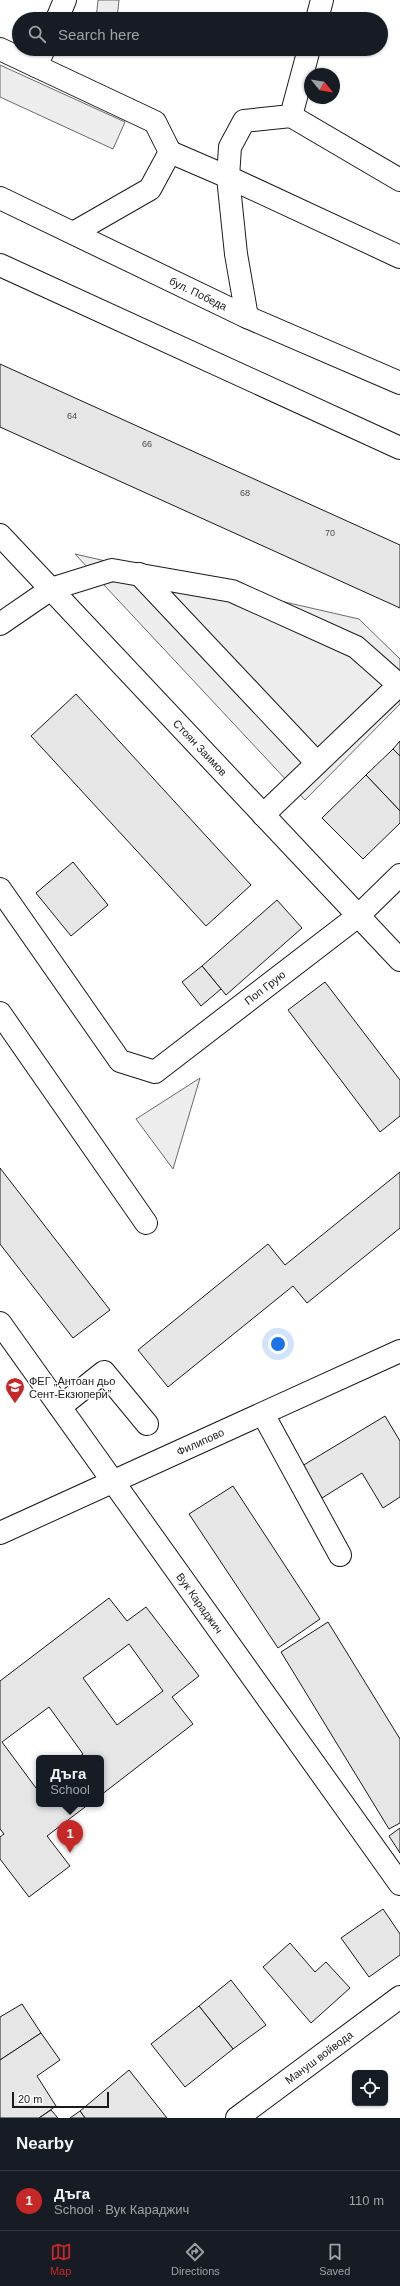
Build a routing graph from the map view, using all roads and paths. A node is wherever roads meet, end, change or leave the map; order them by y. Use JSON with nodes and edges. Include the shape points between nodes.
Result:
{"nodes":[{"id":1,"x":65,"y":0,"type":"edge"},
{"id":2,"x":322,"y":0,"type":"edge"},
{"id":3,"x":60,"y":12,"type":"edge"},
{"id":4,"x":319,"y":12,"type":"edge"},
{"id":5,"x":0,"y":50,"type":"edge"},
{"id":6,"x":12,"y":52,"type":"edge"},
{"id":7,"x":30,"y":56,"type":"edge"},
{"id":8,"x":307,"y":56,"type":"edge"},
{"id":9,"x":40,"y":58,"type":"edge"},
{"id":10,"x":290,"y":116,"type":"junction"},
{"id":11,"x":170,"y":152,"type":"junction"},
{"id":12,"x":228,"y":177,"type":"junction"},
{"id":13,"x":400,"y":180,"type":"edge"},
{"id":14,"x":0,"y":198,"type":"edge"},
{"id":15,"x":75,"y":232,"type":"junction"},
{"id":16,"x":400,"y":257,"type":"edge"},
{"id":17,"x":0,"y":265,"type":"edge"},
{"id":18,"x":247,"y":317,"type":"junction"},
{"id":19,"x":400,"y":384,"type":"edge"},
{"id":20,"x":400,"y":448,"type":"edge"},
{"id":21,"x":0,"y":536,"type":"edge"},
{"id":22,"x":139,"y":574,"type":"junction"},
{"id":23,"x":51,"y":589,"type":"junction"},
{"id":24,"x":0,"y":624,"type":"edge"},
{"id":25,"x":318,"y":763,"type":"junction"},
{"id":26,"x":263,"y":815,"type":"junction"},
{"id":27,"x":400,"y":875,"type":"edge"},
{"id":28,"x":0,"y":889,"type":"edge"},
{"id":29,"x":358,"y":916,"type":"junction"},
{"id":30,"x":400,"y":960,"type":"edge"},
{"id":31,"x":0,"y":1013,"type":"edge"},
{"id":32,"x":146,"y":1223,"type":"dead end"},
{"id":33,"x":0,"y":1323,"type":"edge"},
{"id":34,"x":400,"y":1351,"type":"edge"},
{"id":35,"x":60,"y":1408,"type":"junction"},
{"id":36,"x":263,"y":1414,"type":"junction"},
{"id":37,"x":147,"y":1424,"type":"dead end"},
{"id":38,"x":113,"y":1482,"type":"junction"},
{"id":39,"x":0,"y":1533,"type":"edge"},
{"id":40,"x":340,"y":1555,"type":"dead end"},
{"id":41,"x":400,"y":1884,"type":"edge"},
{"id":42,"x":400,"y":1997,"type":"edge"},
{"id":43,"x":237,"y":2118,"type":"edge"}],
"edges":[{"from":1,"to":3,"type":"street"},
{"from":2,"to":4,"type":"street"},
{"from":5,"to":6,"type":"street"},
{"from":7,"to":9,"type":"street"},
{"from":8,"to":10,"type":"street"},
{"from":9,"to":11,"type":"street","via":[[155,122]]},
{"from":10,"to":12,"type":"street","via":[[244,121],[230,147]]},
{"from":10,"to":13,"type":"street"},
{"from":11,"to":12,"type":"street"},
{"from":11,"to":15,"type":"street","via":[[150,189]]},
{"from":12,"to":16,"type":"street"},
{"from":12,"to":18,"type":"street","via":[[236,254]]},
{"from":14,"to":15,"type":"street","name":"бул. Победа"},
{"from":15,"to":18,"type":"street","name":"бул. Победа"},
{"from":17,"to":20,"type":"street"},
{"from":18,"to":19,"type":"street","name":"бул. Победа"},
{"from":21,"to":23,"type":"street","name":"Стоян Заимов"},
{"from":22,"to":23,"type":"street","via":[[112,570]]},
{"from":22,"to":25,"type":"street"},
{"from":22,"to":25,"type":"street","via":[[232,591],[356,647],[399,685]]},
{"from":23,"to":24,"type":"street"},
{"from":23,"to":26,"type":"street","name":"Стоян Заимов"},
{"from":25,"to":26,"type":"street"},
{"from":26,"to":29,"type":"street","name":"Стоян Заимов"},
{"from":27,"to":29,"type":"street","name":"Поп Грую"},
{"from":28,"to":29,"type":"street","name":"Поп Грую","via":[[120,1061],[155,1072]]},
{"from":29,"to":30,"type":"street","name":"Стоян Заимов"},
{"from":31,"to":32,"type":"street"},
{"from":33,"to":35,"type":"street","name":"Вук Караджич"},
{"from":34,"to":36,"type":"street","name":"Филипово"},
{"from":35,"to":37,"type":"street","via":[[104,1372]]},
{"from":35,"to":38,"type":"street","name":"Вук Караджич"},
{"from":36,"to":38,"type":"street","name":"Филипово"},
{"from":36,"to":40,"type":"street"},
{"from":38,"to":39,"type":"street","name":"Филипово"},
{"from":38,"to":41,"type":"street","name":"Вук Караджич"},
{"from":42,"to":43,"type":"street","name":"Мануш войвода"}]}
